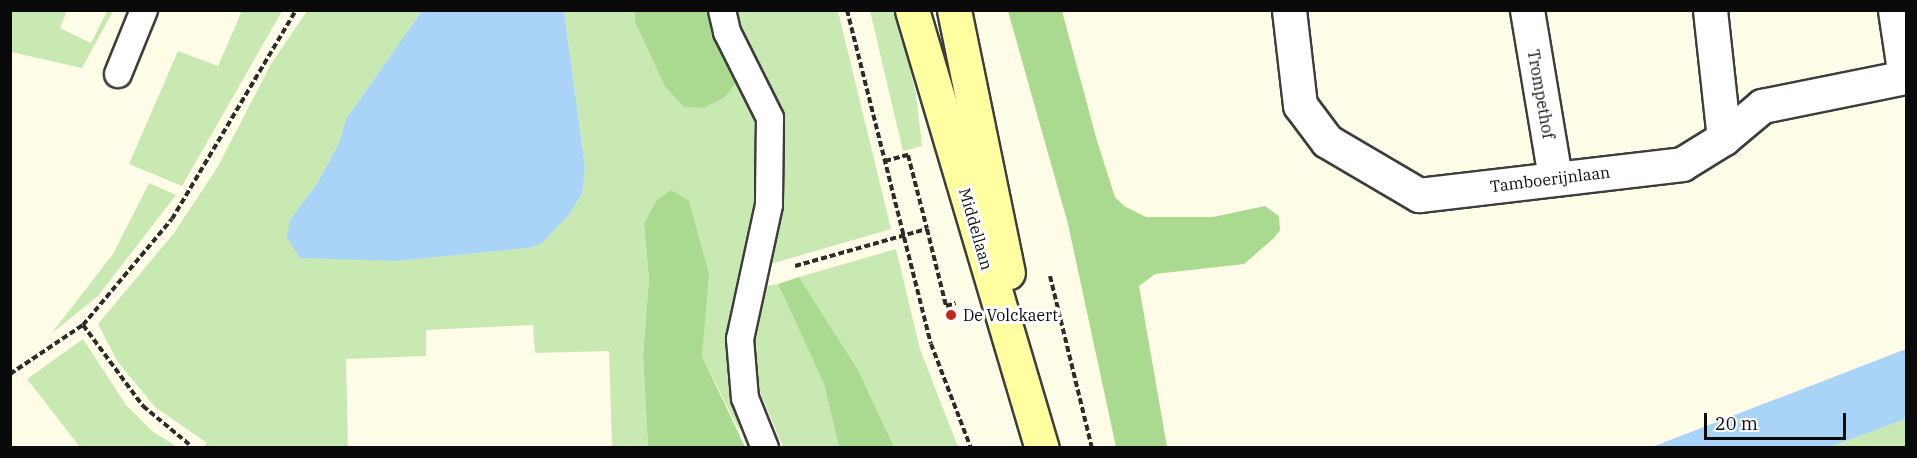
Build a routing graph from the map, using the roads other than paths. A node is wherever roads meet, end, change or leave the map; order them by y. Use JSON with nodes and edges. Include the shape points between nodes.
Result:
{"nodes":[{"id":1,"x":144,"y":10,"type":"edge"},
{"id":2,"x":722,"y":10,"type":"edge"},
{"id":3,"x":912,"y":10,"type":"edge"},
{"id":4,"x":954,"y":10,"type":"edge"},
{"id":5,"x":1288,"y":10,"type":"edge"},
{"id":6,"x":1527,"y":10,"type":"edge"},
{"id":7,"x":1710,"y":10,"type":"edge"},
{"id":8,"x":1895,"y":10,"type":"edge"},
{"id":9,"x":118,"y":74,"type":"dead end"},
{"id":10,"x":1906,"y":77,"type":"edge"},
{"id":11,"x":1724,"y":138,"type":"junction"},
{"id":12,"x":1555,"y":178,"type":"junction"},
{"id":13,"x":765,"y":447,"type":"edge"},
{"id":14,"x":1042,"y":447,"type":"edge"}],
"edges":[{"from":1,"to":9,"type":"lane"},
{"from":2,"to":13,"type":"lane","via":[[727,32],[770,118],[769,205],[740,339],[745,398]]},
{"from":3,"to":14,"type":"main road","name":"Middellaan"},
{"from":4,"to":14,"type":"main road","name":"Middellaan"},
{"from":5,"to":12,"type":"street","name":"Tamboerijnlaan","via":[[1300,105],[1327,141],[1419,195]]},
{"from":6,"to":12,"type":"street","name":"Trompethof"},
{"from":7,"to":11,"type":"street"},
{"from":8,"to":10,"type":"street"},
{"from":10,"to":11,"type":"street","name":"Tamboerijnlaan","via":[[1762,106]]},
{"from":11,"to":12,"type":"street","name":"Tamboerijnlaan","via":[[1682,164]]}]}
